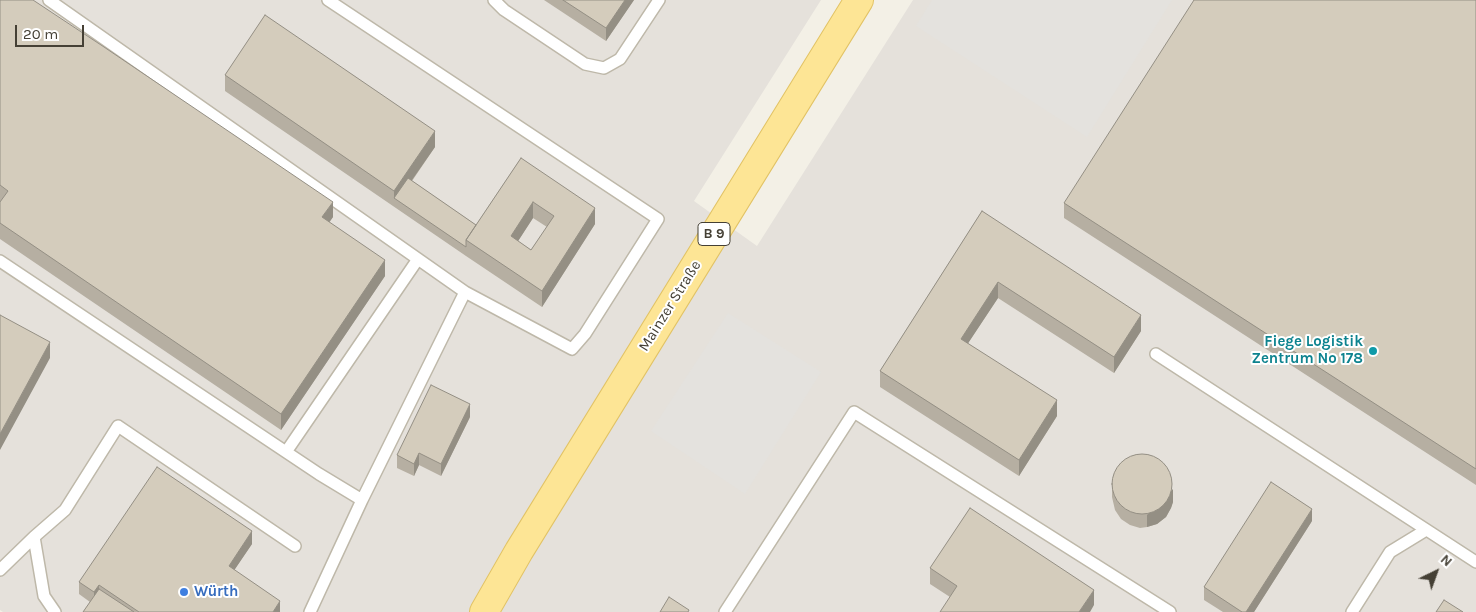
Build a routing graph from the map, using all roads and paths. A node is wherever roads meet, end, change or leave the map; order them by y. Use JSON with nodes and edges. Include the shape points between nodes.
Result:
{"nodes":[{"id":1,"x":49,"y":0,"type":"edge"},
{"id":2,"x":328,"y":0,"type":"edge"},
{"id":3,"x":494,"y":0,"type":"edge"},
{"id":4,"x":659,"y":0,"type":"edge"},
{"id":5,"x":858,"y":0,"type":"edge"},
{"id":6,"x":418,"y":259,"type":"junction"},
{"id":7,"x":0,"y":261,"type":"edge"},
{"id":8,"x":465,"y":292,"type":"junction"},
{"id":9,"x":1156,"y":354,"type":"dead end"},
{"id":10,"x":286,"y":452,"type":"junction"},
{"id":11,"x":362,"y":500,"type":"junction"},
{"id":12,"x":1426,"y":530,"type":"junction"},
{"id":13,"x":34,"y":537,"type":"junction"},
{"id":14,"x":294,"y":546,"type":"dead end"},
{"id":15,"x":1476,"y":562,"type":"edge"},
{"id":16,"x":0,"y":570,"type":"edge"},
{"id":17,"x":55,"y":612,"type":"edge"},
{"id":18,"x":310,"y":612,"type":"edge"},
{"id":19,"x":484,"y":612,"type":"edge"},
{"id":20,"x":725,"y":612,"type":"edge"},
{"id":21,"x":1170,"y":612,"type":"edge"},
{"id":22,"x":1352,"y":612,"type":"edge"}],
"edges":[{"from":1,"to":6,"type":"lane"},
{"from":2,"to":8,"type":"lane","via":[[658,219],[572,349]]},
{"from":3,"to":4,"type":"lane","via":[[585,64],[604,68],[620,59]]},
{"from":5,"to":19,"type":"main road","name":"Mainzer Straße","number":"B 9"},
{"from":6,"to":8,"type":"lane"},
{"from":6,"to":10,"type":"lane"},
{"from":7,"to":10,"type":"lane"},
{"from":8,"to":11,"type":"lane"},
{"from":9,"to":12,"type":"lane"},
{"from":10,"to":11,"type":"lane"},
{"from":11,"to":18,"type":"lane"},
{"from":12,"to":15,"type":"lane"},
{"from":12,"to":22,"type":"lane","via":[[1390,552]]},
{"from":13,"to":14,"type":"lane","via":[[65,510],[118,426]]},
{"from":13,"to":16,"type":"lane"},
{"from":13,"to":17,"type":"lane","via":[[44,596]]},
{"from":20,"to":21,"type":"lane","via":[[854,412]]}]}
